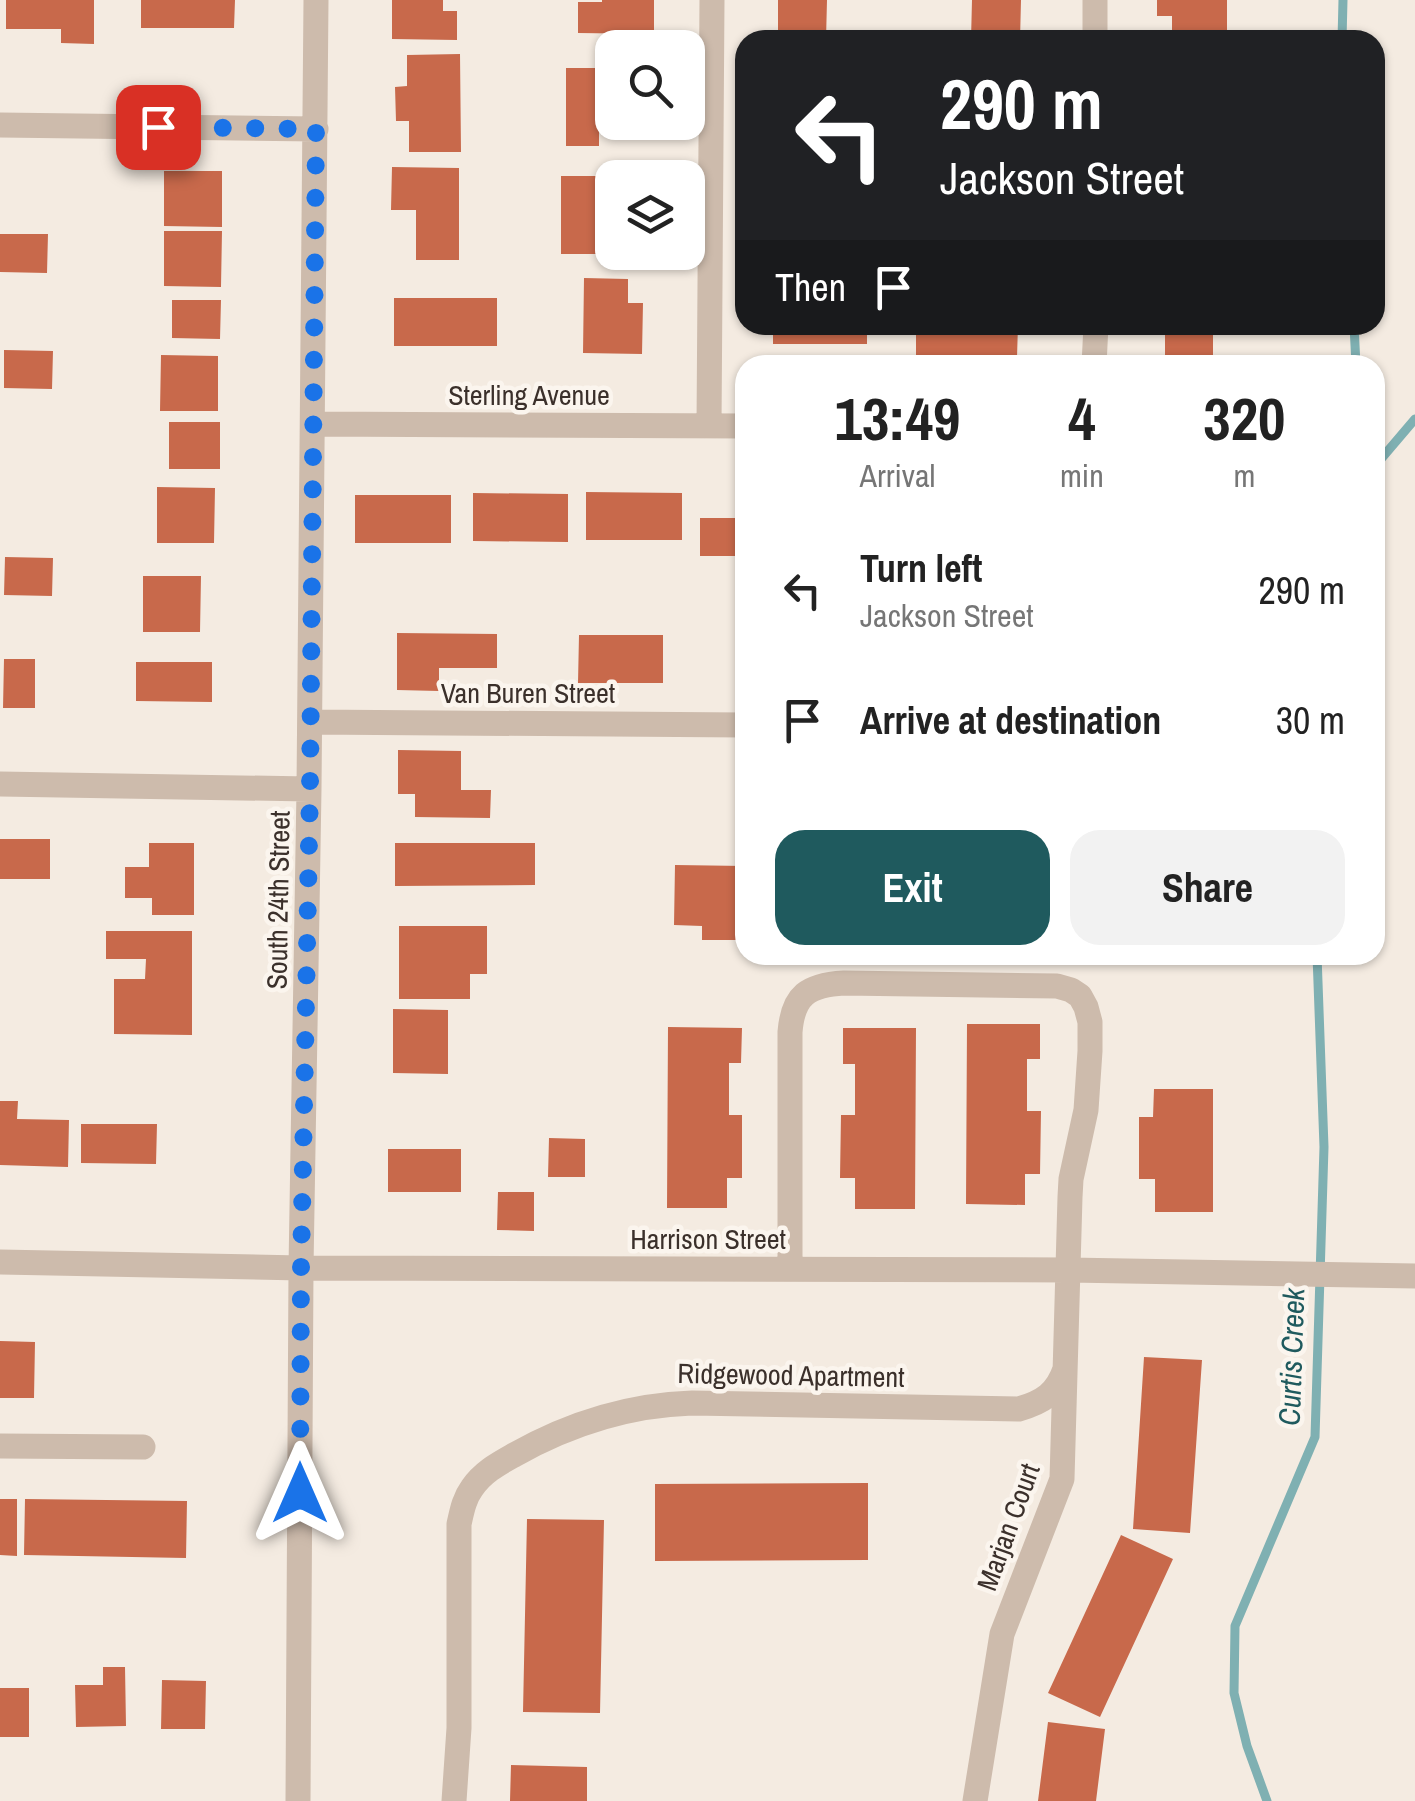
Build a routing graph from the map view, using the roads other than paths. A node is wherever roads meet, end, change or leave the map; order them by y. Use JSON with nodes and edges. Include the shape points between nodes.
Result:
{"nodes":[{"id":1,"x":316,"y":0,"type":"edge"},
{"id":2,"x":712,"y":0,"type":"edge"},
{"id":3,"x":1095,"y":0,"type":"edge"},
{"id":4,"x":1096,"y":30,"type":"edge"},
{"id":5,"x":0,"y":125,"type":"edge"},
{"id":6,"x":316,"y":129,"type":"junction"},
{"id":7,"x":313,"y":424,"type":"junction"},
{"id":8,"x":709,"y":426,"type":"junction"},
{"id":9,"x":735,"y":426,"type":"edge"},
{"id":10,"x":310,"y":722,"type":"junction"},
{"id":11,"x":735,"y":725,"type":"edge"},
{"id":12,"x":0,"y":784,"type":"edge"},
{"id":13,"x":310,"y":788,"type":"junction"},
{"id":14,"x":0,"y":1262,"type":"edge"},
{"id":15,"x":301,"y":1268,"type":"junction"},
{"id":16,"x":790,"y":1269,"type":"junction"},
{"id":17,"x":1069,"y":1270,"type":"junction"},
{"id":18,"x":1415,"y":1276,"type":"edge"},
{"id":19,"x":1066,"y":1367,"type":"junction"},
{"id":20,"x":0,"y":1446,"type":"edge"},
{"id":21,"x":143,"y":1447,"type":"dead end"},
{"id":22,"x":298,"y":1801,"type":"edge"},
{"id":23,"x":454,"y":1801,"type":"edge"},
{"id":24,"x":975,"y":1801,"type":"edge"}],
"edges":[{"from":1,"to":6,"type":"street","name":"South 24th Street"},
{"from":2,"to":8,"type":"street"},
{"from":3,"to":4,"type":"street"},
{"from":5,"to":6,"type":"street"},
{"from":6,"to":7,"type":"street","name":"South 24th Street"},
{"from":7,"to":8,"type":"street","name":"Sterling Avenue"},
{"from":7,"to":10,"type":"street","name":"South 24th Street"},
{"from":8,"to":9,"type":"street","name":"Sterling Avenue"},
{"from":10,"to":11,"type":"street","name":"Van Buren Street"},
{"from":10,"to":13,"type":"street","name":"South 24th Street"},
{"from":12,"to":13,"type":"street"},
{"from":13,"to":15,"type":"street","name":"South 24th Street"},
{"from":14,"to":15,"type":"street","name":"Harrison Street"},
{"from":15,"to":16,"type":"street","name":"Harrison Street"},
{"from":15,"to":22,"type":"street","name":"South 24th Street"},
{"from":16,"to":17,"type":"street","name":"Harrison Street"},
{"from":16,"to":17,"type":"street","name":"Marjan Court","via":[[792,1014],[814,988],[880,983],[1057,986],[1080,996],[1090,1022],[1090,1083],[1071,1179]]},
{"from":17,"to":18,"type":"street","name":"Harrison Street"},
{"from":17,"to":19,"type":"street","name":"Marjan Court"},
{"from":19,"to":23,"type":"street","name":"Ridgewood Apartment","via":[[1052,1394],[1019,1409],[658,1404],[548,1436],[489,1469],[463,1503],[459,1524]]},
{"from":19,"to":24,"type":"street","name":"Marjan Court","via":[[1062,1479],[1002,1634]]},
{"from":20,"to":21,"type":"street"}]}
